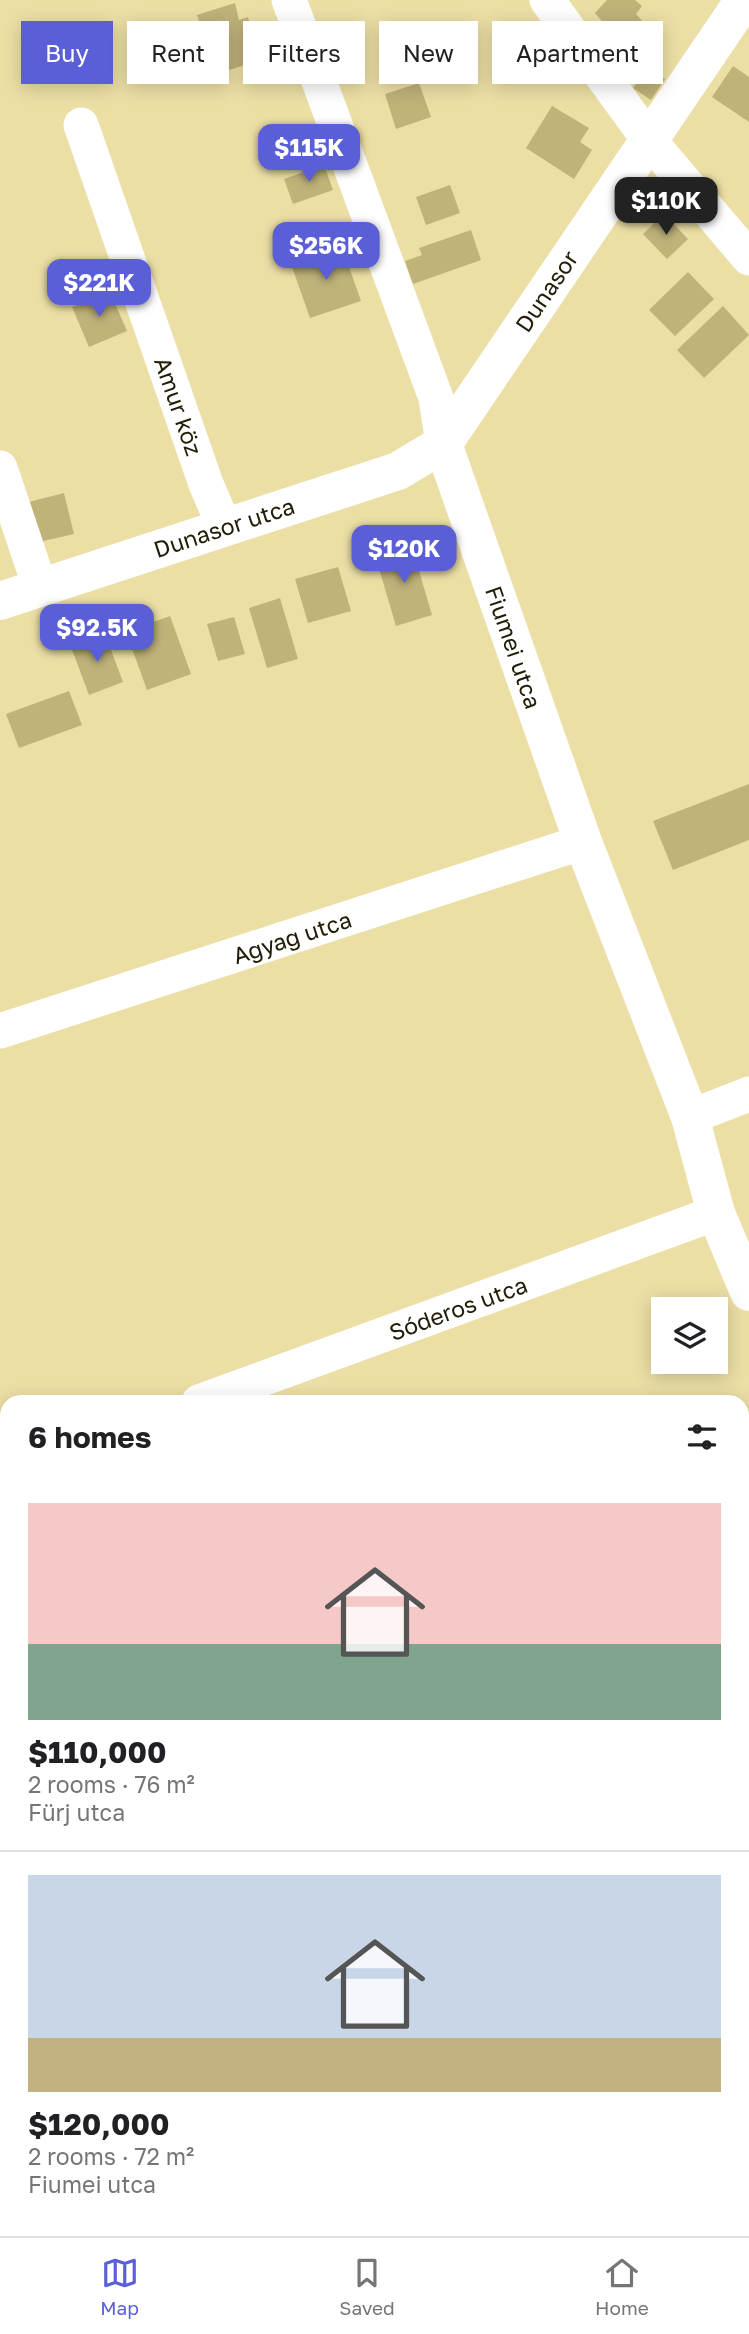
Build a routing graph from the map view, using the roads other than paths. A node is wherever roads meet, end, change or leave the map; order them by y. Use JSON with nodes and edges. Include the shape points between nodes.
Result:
{"nodes":[{"id":1,"x":289,"y":0,"type":"edge"},
{"id":2,"x":547,"y":0,"type":"edge"},
{"id":3,"x":744,"y":0,"type":"edge"},
{"id":4,"x":81,"y":125,"type":"dead end"},
{"id":5,"x":649,"y":140,"type":"junction"},
{"id":6,"x":749,"y":257,"type":"edge"},
{"id":7,"x":443,"y":444,"type":"junction"},
{"id":8,"x":0,"y":468,"type":"edge"},
{"id":9,"x":224,"y":526,"type":"junction"},
{"id":10,"x":40,"y":587,"type":"junction"},
{"id":11,"x":0,"y":601,"type":"edge"},
{"id":12,"x":583,"y":842,"type":"junction"},
{"id":13,"x":0,"y":1031,"type":"edge"},
{"id":14,"x":749,"y":1094,"type":"edge"},
{"id":15,"x":690,"y":1117,"type":"junction"},
{"id":16,"x":716,"y":1213,"type":"junction"},
{"id":17,"x":749,"y":1292,"type":"edge"},
{"id":18,"x":219,"y":1395,"type":"edge"}],
"edges":[{"from":1,"to":7,"type":"street","name":"Fiumei utca","via":[[436,398]]},
{"from":2,"to":5,"type":"street"},
{"from":3,"to":5,"type":"street","name":"Dunasor"},
{"from":4,"to":9,"type":"street","name":"Amur köz"},
{"from":5,"to":6,"type":"street"},
{"from":5,"to":7,"type":"street","name":"Dunasor"},
{"from":7,"to":9,"type":"street","name":"Dunasor utca","via":[[398,471]]},
{"from":7,"to":12,"type":"street","name":"Fiumei utca"},
{"from":8,"to":10,"type":"street"},
{"from":9,"to":10,"type":"street","name":"Dunasor utca"},
{"from":10,"to":11,"type":"street","name":"Dunasor utca"},
{"from":12,"to":13,"type":"street","name":"Agyag utca"},
{"from":12,"to":15,"type":"street","name":"Fiumei utca"},
{"from":14,"to":15,"type":"street"},
{"from":15,"to":16,"type":"street","name":"Fiumei utca"},
{"from":16,"to":17,"type":"street","name":"Fiumei utca"},
{"from":16,"to":18,"type":"street","name":"Sóderos utca"}]}
